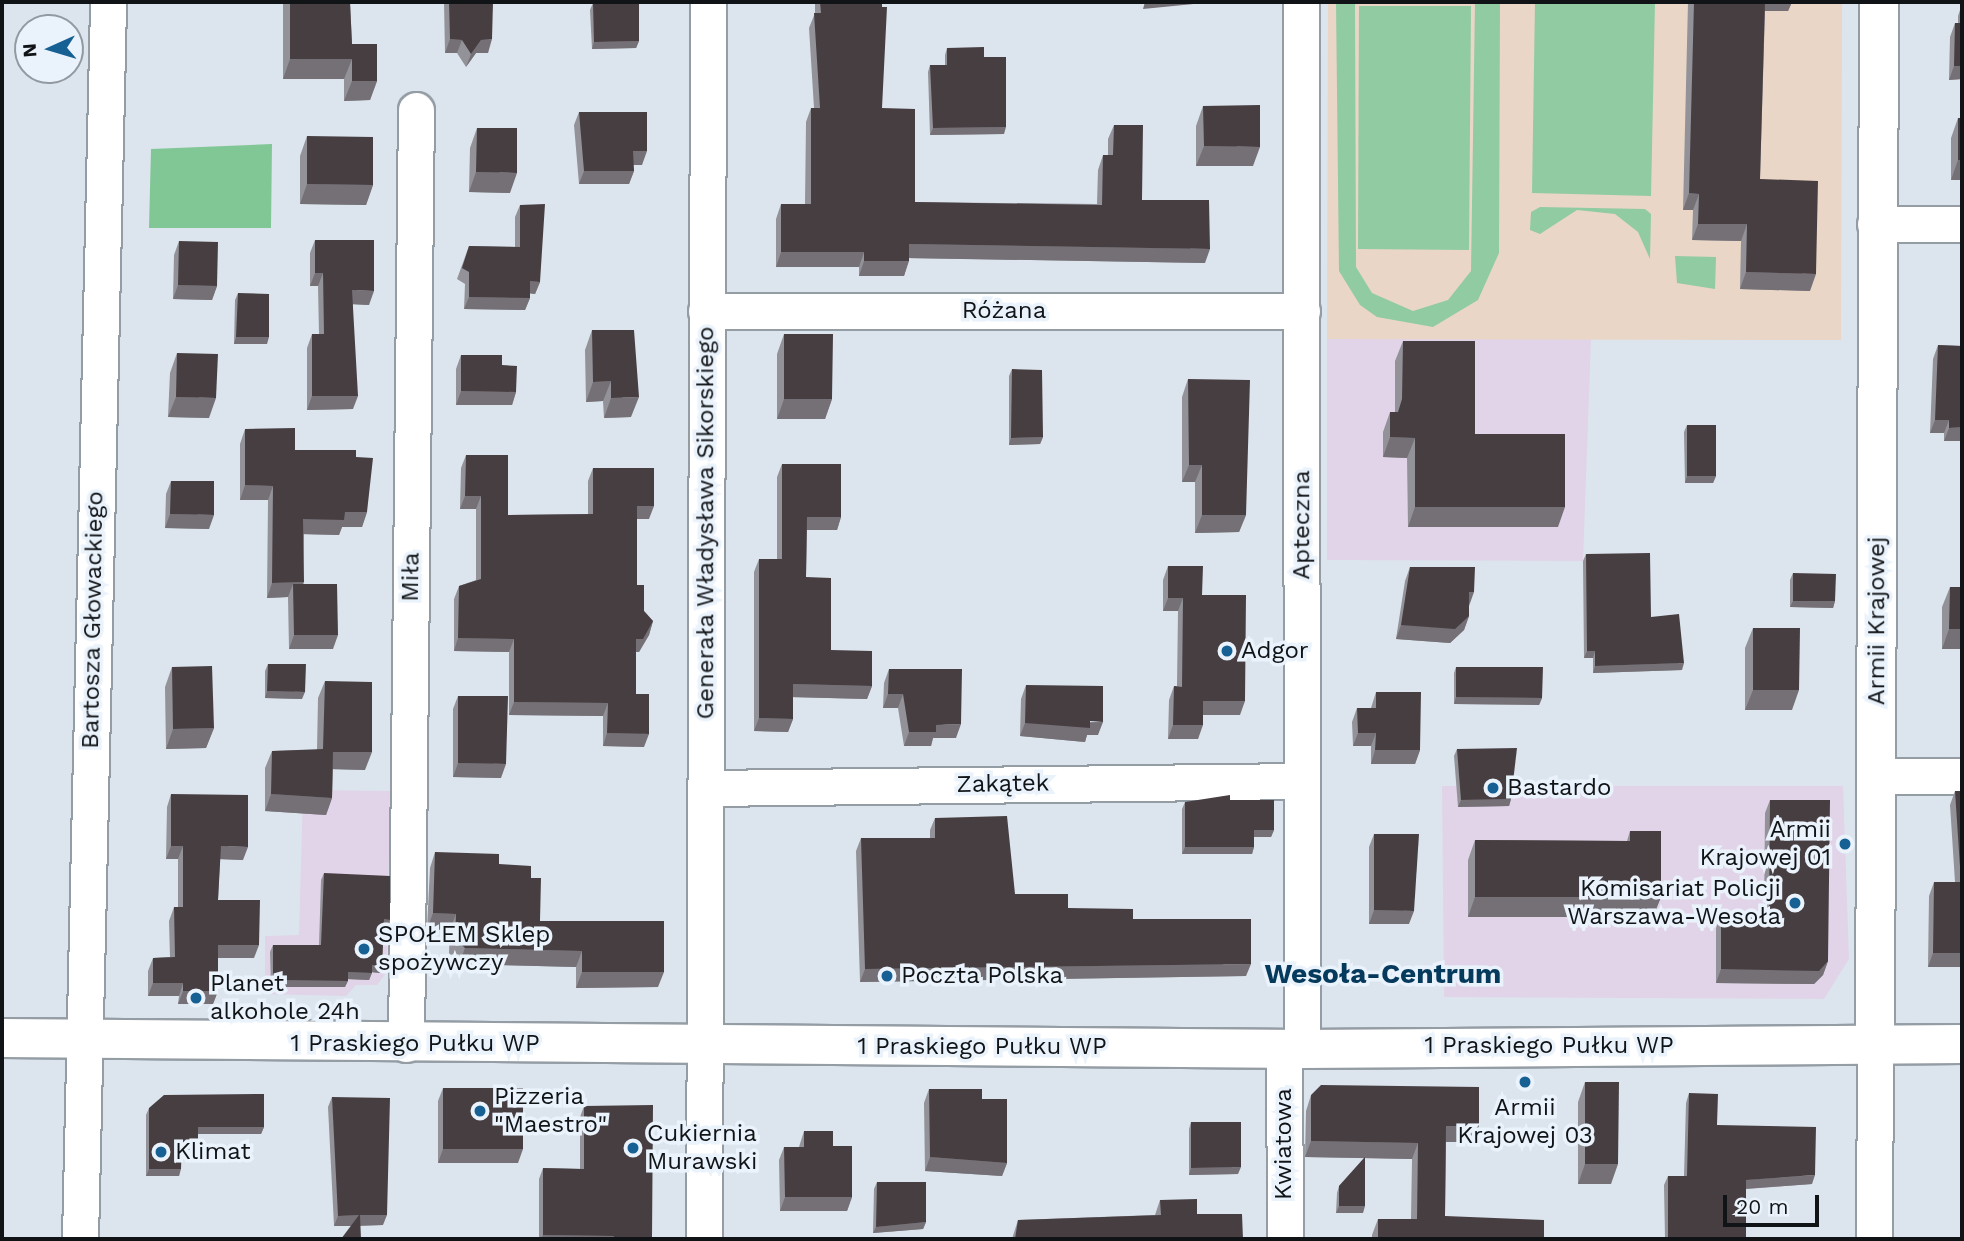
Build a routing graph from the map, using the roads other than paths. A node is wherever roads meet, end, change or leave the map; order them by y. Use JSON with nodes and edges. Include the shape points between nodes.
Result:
{"nodes":[{"id":1,"x":108,"y":2,"type":"edge"},
{"id":2,"x":708,"y":2,"type":"edge"},
{"id":3,"x":1301,"y":2,"type":"edge"},
{"id":4,"x":1879,"y":2,"type":"edge"},
{"id":5,"x":416,"y":110,"type":"dead end"},
{"id":6,"x":1962,"y":223,"type":"edge"},
{"id":7,"x":1875,"y":224,"type":"junction"},
{"id":8,"x":706,"y":311,"type":"junction"},
{"id":9,"x":1302,"y":311,"type":"junction"},
{"id":10,"x":1878,"y":776,"type":"junction"},
{"id":11,"x":1962,"y":776,"type":"edge"},
{"id":12,"x":1301,"y":781,"type":"junction"},
{"id":13,"x":705,"y":788,"type":"junction"},
{"id":14,"x":2,"y":1038,"type":"edge"},
{"id":15,"x":84,"y":1040,"type":"junction"},
{"id":16,"x":407,"y":1044,"type":"junction"},
{"id":17,"x":1875,"y":1044,"type":"junction"},
{"id":18,"x":1962,"y":1044,"type":"edge"},
{"id":19,"x":705,"y":1045,"type":"junction"},
{"id":20,"x":1293,"y":1049,"type":"junction"},
{"id":21,"x":80,"y":1239,"type":"edge"},
{"id":22,"x":705,"y":1239,"type":"edge"},
{"id":23,"x":1285,"y":1239,"type":"edge"},
{"id":24,"x":1874,"y":1239,"type":"edge"}],
"edges":[{"from":1,"to":15,"type":"street","name":"Bartosza Głowackiego"},
{"from":2,"to":8,"type":"street","name":"Generała Władysława Sikorskiego"},
{"from":3,"to":9,"type":"street","name":"Apteczna"},
{"from":4,"to":7,"type":"street","name":"Armii Krajowej"},
{"from":5,"to":16,"type":"street","name":"Miła"},
{"from":6,"to":7,"type":"street"},
{"from":7,"to":10,"type":"street","name":"Armii Krajowej"},
{"from":8,"to":9,"type":"street","name":"Różana"},
{"from":8,"to":13,"type":"street","name":"Generała Władysława Sikorskiego"},
{"from":9,"to":12,"type":"street","name":"Apteczna"},
{"from":10,"to":11,"type":"street"},
{"from":10,"to":17,"type":"street","name":"Armii Krajowej"},
{"from":12,"to":13,"type":"street","name":"Zakątek"},
{"from":12,"to":20,"type":"street","name":"Apteczna"},
{"from":13,"to":19,"type":"street","name":"Generała Władysława Sikorskiego"},
{"from":14,"to":15,"type":"street","name":"1 Praskiego Pułku WP"},
{"from":15,"to":16,"type":"street","name":"1 Praskiego Pułku WP"},
{"from":15,"to":21,"type":"street","name":"Bartosza Głowackiego"},
{"from":16,"to":19,"type":"street","name":"1 Praskiego Pułku WP"},
{"from":17,"to":18,"type":"street","name":"1 Praskiego Pułku WP"},
{"from":17,"to":20,"type":"street","name":"1 Praskiego Pułku WP"},
{"from":17,"to":24,"type":"street","name":"Armii Krajowej"},
{"from":19,"to":20,"type":"street","name":"1 Praskiego Pułku WP"},
{"from":19,"to":22,"type":"street","name":"Generała Władysława Sikorskiego"},
{"from":20,"to":23,"type":"street","name":"Kwiatowa"}]}
